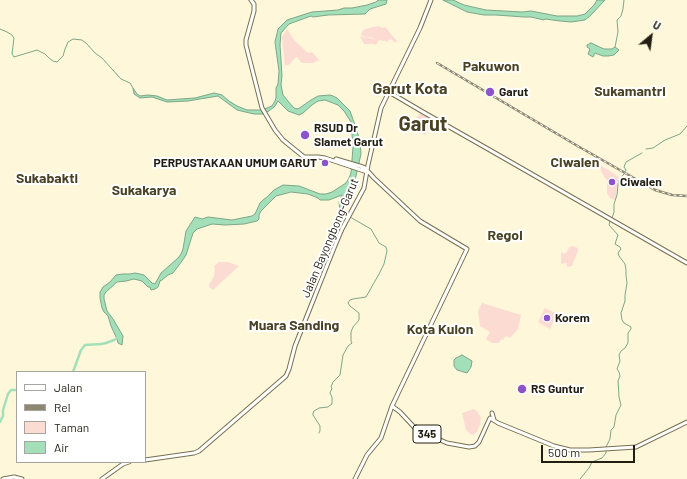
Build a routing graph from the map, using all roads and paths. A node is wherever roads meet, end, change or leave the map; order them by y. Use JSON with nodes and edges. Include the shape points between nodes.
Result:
{"nodes":[{"id":1,"x":252,"y":0,"type":"edge"},
{"id":2,"x":431,"y":0,"type":"edge"},
{"id":3,"x":389,"y":92,"type":"junction"},
{"id":4,"x":368,"y":165,"type":"junction"},
{"id":5,"x":360,"y":167,"type":"junction"},
{"id":6,"x":367,"y":172,"type":"junction"},
{"id":7,"x":687,"y":263,"type":"edge"},
{"id":8,"x":392,"y":406,"type":"junction"},
{"id":9,"x":492,"y":413,"type":"dead end"},
{"id":10,"x":494,"y":421,"type":"junction"},
{"id":11,"x":687,"y":422,"type":"edge"},
{"id":12,"x":486,"y":424,"type":"junction"},
{"id":13,"x":146,"y":460,"type":"edge"},
{"id":14,"x":126,"y":463,"type":"edge"},
{"id":15,"x":2,"y":479,"type":"edge"},
{"id":16,"x":22,"y":479,"type":"edge"},
{"id":17,"x":102,"y":479,"type":"edge"},
{"id":18,"x":355,"y":479,"type":"edge"}],
"edges":[{"from":1,"to":5,"type":"main road","via":[[254,11],[246,45],[264,109],[272,125],[283,140],[305,158],[325,158]]},
{"from":2,"to":3,"type":"main road","name":"Jalan Bayongbong-Garut"},
{"from":3,"to":4,"type":"main road","name":"Jalan Bayongbong-Garut","via":[[380,111]]},
{"from":3,"to":7,"type":"main road"},
{"from":4,"to":5,"type":"main road"},
{"from":4,"to":6,"type":"main road","name":"Jalan Bayongbong-Garut"},
{"from":5,"to":6,"type":"main road"},
{"from":6,"to":8,"type":"main road","via":[[420,221],[467,248]]},
{"from":6,"to":13,"type":"main road","name":"Jalan Bayongbong-Garut","via":[[364,188],[334,248],[285,377],[199,451]]},
{"from":8,"to":12,"type":"main road","number":"345","via":[[417,429],[448,443],[475,446],[480,442]]},
{"from":8,"to":18,"type":"main road","via":[[381,438],[366,457]]},
{"from":9,"to":10,"type":"main road"},
{"from":10,"to":11,"type":"main road","number":"345","via":[[570,450],[638,446]]},
{"from":10,"to":12,"type":"main road","number":"345"},
{"from":10,"to":12,"type":"main road","number":"345","via":[[489,419]]},
{"from":14,"to":17,"type":"main road"},
{"from":15,"to":16,"type":"main road"}]}
